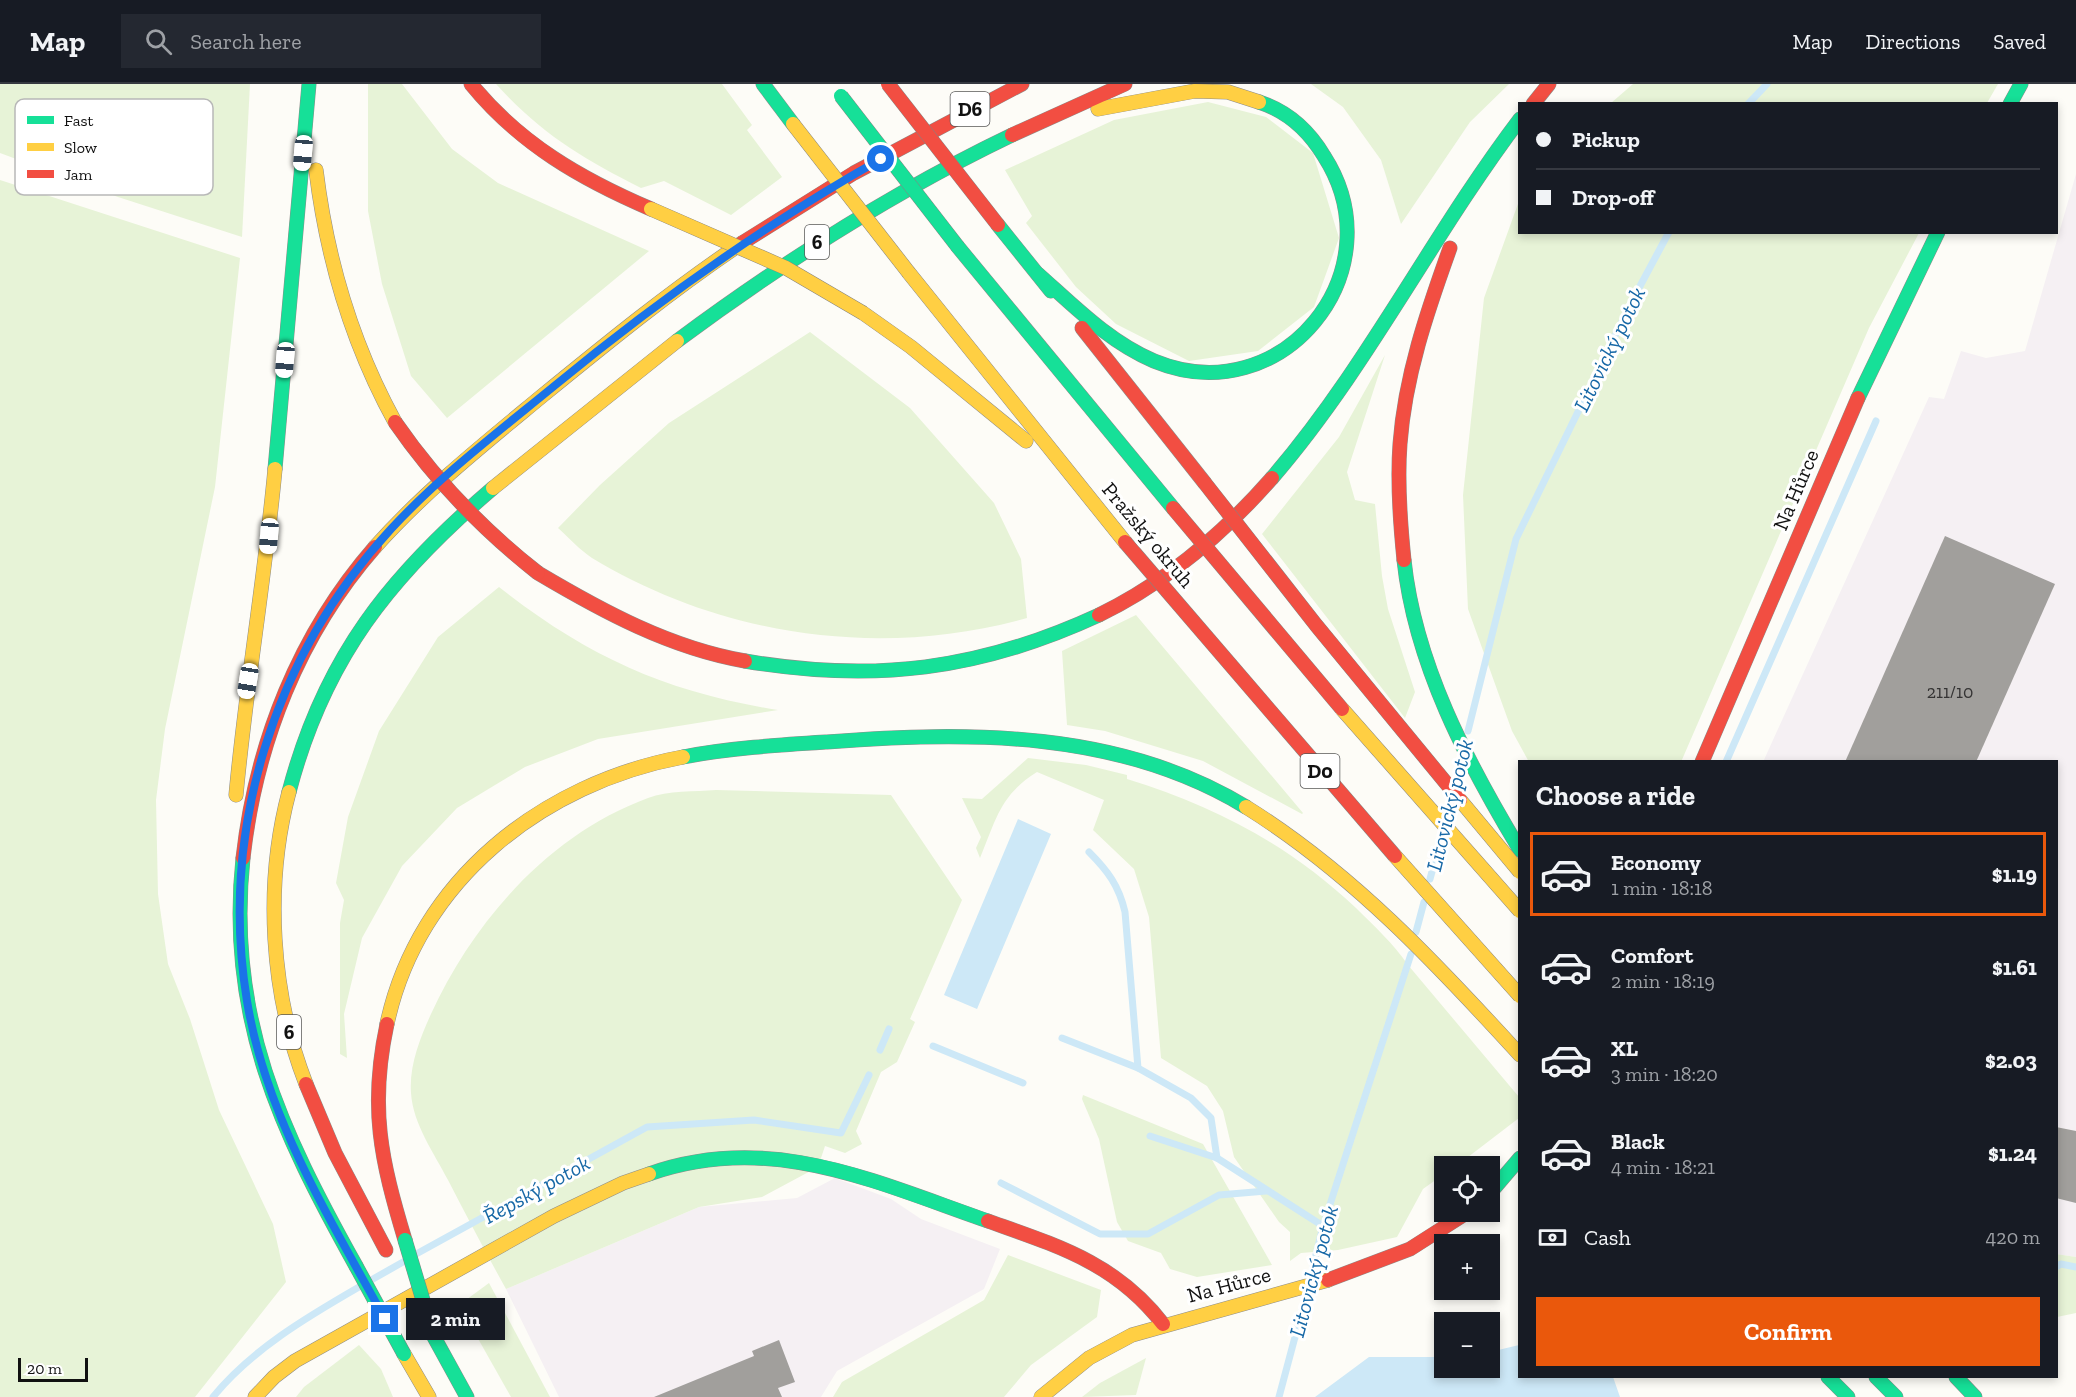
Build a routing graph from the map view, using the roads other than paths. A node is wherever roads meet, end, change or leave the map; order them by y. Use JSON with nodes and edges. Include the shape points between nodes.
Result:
{"nodes":[{"id":1,"x":309,"y":84,"type":"edge"},
{"id":2,"x":314,"y":84,"type":"edge"},
{"id":3,"x":471,"y":84,"type":"edge"},
{"id":4,"x":763,"y":84,"type":"edge"},
{"id":5,"x":832,"y":84,"type":"edge"},
{"id":6,"x":888,"y":84,"type":"edge"},
{"id":7,"x":992,"y":84,"type":"edge"},
{"id":8,"x":1022,"y":84,"type":"edge"},
{"id":9,"x":1125,"y":84,"type":"edge"},
{"id":10,"x":1549,"y":84,"type":"edge"},
{"id":11,"x":2021,"y":84,"type":"edge"},
{"id":12,"x":1535,"y":102,"type":"edge"},
{"id":13,"x":2011,"y":102,"type":"edge"},
{"id":14,"x":1518,"y":122,"type":"edge"},
{"id":15,"x":1032,"y":124,"type":"junction"},
{"id":16,"x":920,"y":138,"type":"junction"},
{"id":17,"x":1478,"y":179,"type":"junction"},
{"id":18,"x":1936,"y":235,"type":"edge"},
{"id":19,"x":1038,"y":274,"type":"junction"},
{"id":20,"x":1080,"y":485,"type":"junction"},
{"id":21,"x":1703,"y":760,"type":"edge"},
{"id":22,"x":1518,"y":847,"type":"edge"},
{"id":23,"x":1518,"y":870,"type":"edge"},
{"id":24,"x":1518,"y":909,"type":"edge"},
{"id":25,"x":239,"y":911,"type":"junction"},
{"id":26,"x":1518,"y":994,"type":"edge"},
{"id":27,"x":1518,"y":1053,"type":"edge"},
{"id":28,"x":1518,"y":1160,"type":"edge"},
{"id":29,"x":1500,"y":1181,"type":"edge"},
{"id":30,"x":1455,"y":1222,"type":"edge"},
{"id":31,"x":388,"y":1255,"type":"dead end"},
{"id":32,"x":402,"y":1279,"type":"dead end"},
{"id":33,"x":1162,"y":1324,"type":"junction"},
{"id":34,"x":434,"y":1337,"type":"junction"},
{"id":35,"x":1829,"y":1378,"type":"edge"},
{"id":36,"x":1877,"y":1378,"type":"edge"},
{"id":37,"x":1957,"y":1378,"type":"edge"},
{"id":38,"x":255,"y":1397,"type":"edge"},
{"id":39,"x":429,"y":1397,"type":"edge"},
{"id":40,"x":467,"y":1397,"type":"edge"},
{"id":41,"x":1041,"y":1397,"type":"edge"},
{"id":42,"x":1848,"y":1397,"type":"edge"},
{"id":43,"x":1896,"y":1397,"type":"edge"},
{"id":44,"x":1975,"y":1397,"type":"edge"}],
"edges":[{"from":1,"to":25,"type":"main road","via":[[267,558],[245,699],[235,811]]},
{"from":2,"to":17,"type":"main road","bridge":true,"via":[[320,210],[342,307],[364,364],[395,422],[451,495],[538,573],[597,609],[654,636],[714,656],[775,668],[837,674],[899,672],[990,657],[1051,638],[1157,585],[1204,548],[1252,501],[1315,421],[1415,278]]},
{"from":3,"to":20,"type":"main road","bridge":true,"via":[[501,119],[551,160],[608,191],[780,262],[822,286],[911,347]]},
{"from":4,"to":20,"type":"main road","name":"Pražský okruh","number":"D0","bridge":true},
{"from":5,"to":24,"type":"main road","name":"Pražský okruh","number":"D0","bridge":true,"via":[[958,246],[1173,508],[1347,716]]},
{"from":6,"to":19,"type":"main road","bridge":true},
{"from":7,"to":16,"type":"main road"},
{"from":8,"to":16,"type":"main road","number":"D6"},
{"from":9,"to":15,"type":"main road"},
{"from":10,"to":12,"type":"main road"},
{"from":11,"to":13,"type":"main road"},
{"from":14,"to":17,"type":"main road"},
{"from":15,"to":19,"type":"main road","via":[[1165,94],[1210,90],[1248,96],[1283,112],[1316,139],[1340,181],[1349,228],[1341,279],[1311,327],[1269,359],[1221,372],[1189,371],[1142,356],[1113,338]]},
{"from":15,"to":31,"type":"main road","number":"6","via":[[854,219],[741,293],[667,348],[547,444],[420,555],[370,612],[337,664],[310,720],[284,810],[274,900],[277,961],[287,1022],[308,1091]]},
{"from":16,"to":25,"type":"main road","number":"6","via":[[803,203],[646,313],[474,453],[383,538],[326,613],[282,697],[251,796],[242,847]]},
{"from":17,"to":22,"type":"main road","via":[[1416,350],[1403,418],[1398,495],[1405,579],[1423,649],[1472,770]]},
{"from":18,"to":21,"type":"main road","name":"Na Hůrce","via":[[1875,359]]},
{"from":19,"to":23,"type":"main road","bridge":true,"via":[[1316,625]]},
{"from":20,"to":26,"type":"main road","name":"Pražský okruh","number":"D0","bridge":true,"via":[[1322,774]]},
{"from":25,"to":39,"type":"main road","number":"6","bridge":true,"via":[[247,1003],[272,1096],[296,1154]]},
{"from":27,"to":34,"type":"main road","bridge":true,"via":[[1374,901],[1286,833],[1190,777],[1132,758],[1065,744],[955,735],[702,753],[611,776],[581,787],[528,817],[480,857],[440,905],[408,960],[387,1019],[378,1082],[379,1143]]},
{"from":28,"to":29,"type":"main road"},
{"from":30,"to":33,"type":"main road","name":"Na Hůrce","via":[[1411,1249],[1364,1270]]},
{"from":32,"to":34,"type":"main road","bridge":true},
{"from":33,"to":38,"type":"main road","via":[[1126,1281],[1068,1250],[856,1174],[776,1158],[727,1158],[632,1177],[582,1201],[295,1361]]},
{"from":33,"to":41,"type":"main road","name":"Na Hůrce","via":[[1107,1347],[1066,1374]]},
{"from":34,"to":40,"type":"main road"},
{"from":35,"to":42,"type":"main road"},
{"from":36,"to":43,"type":"main road"},
{"from":37,"to":44,"type":"main road"}]}
